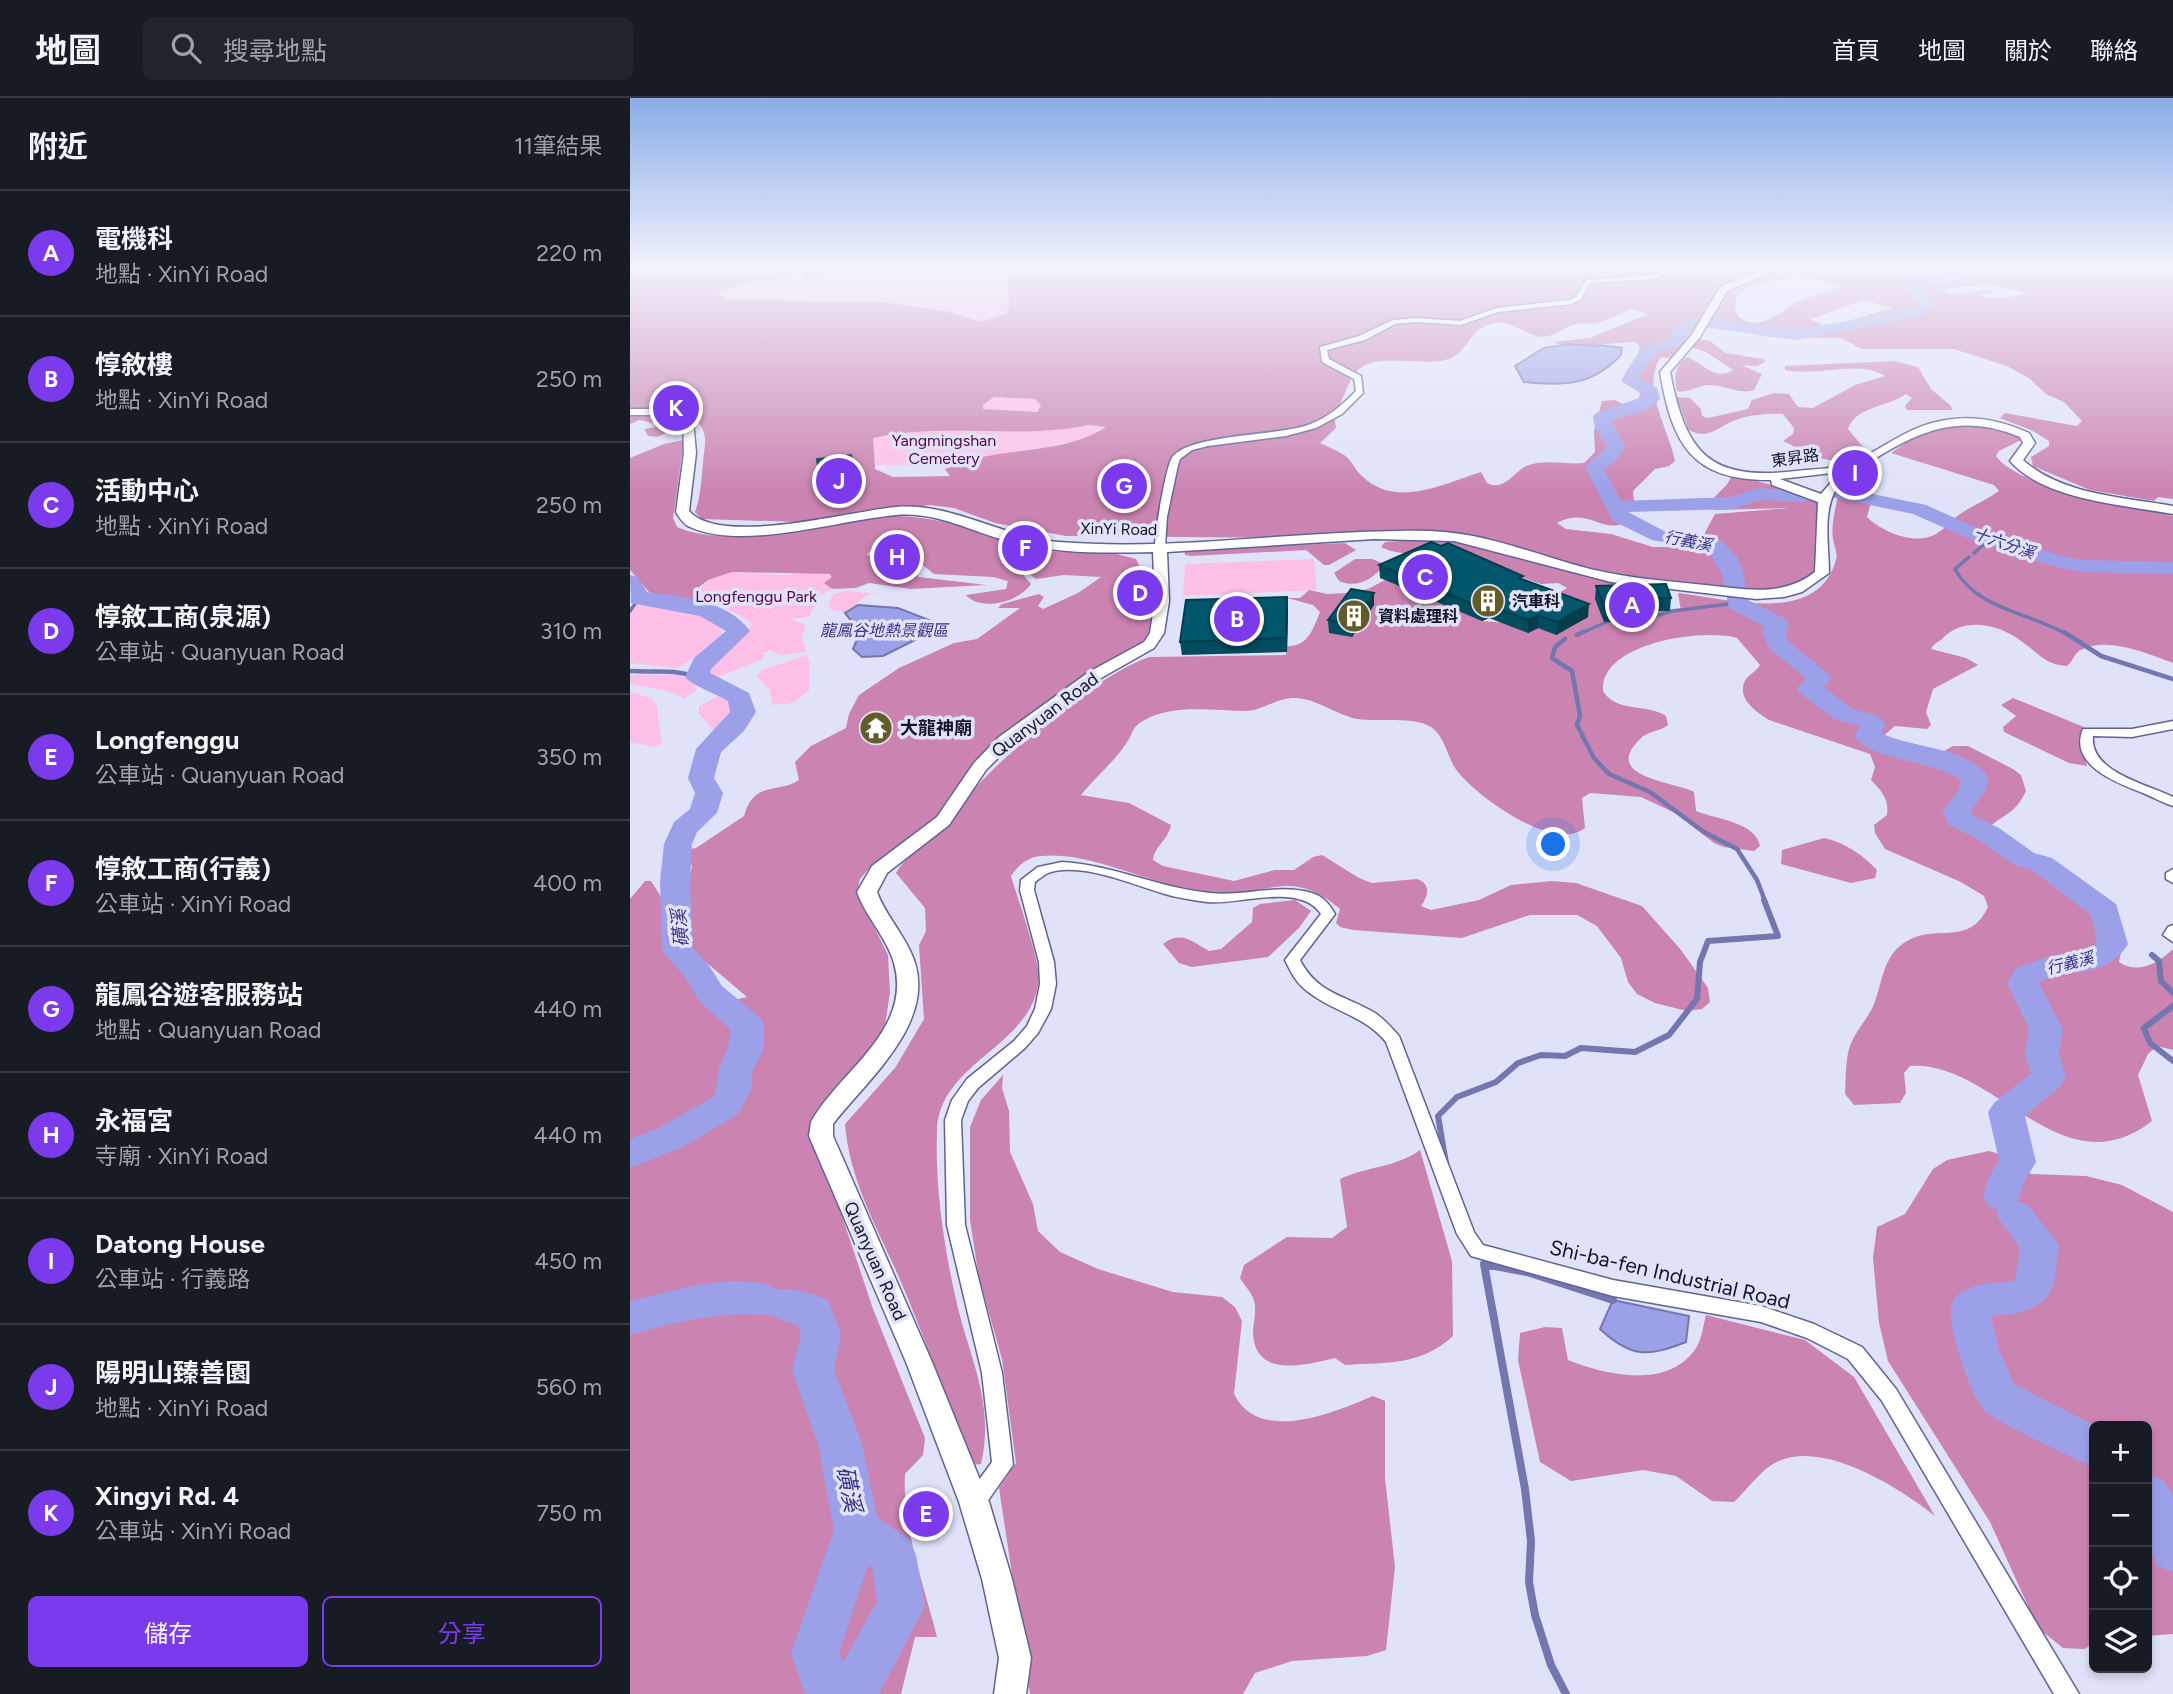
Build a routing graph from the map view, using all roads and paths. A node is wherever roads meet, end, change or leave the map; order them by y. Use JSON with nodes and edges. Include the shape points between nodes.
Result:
{"nodes":[{"id":1,"x":1350,"y":341,"type":"edge"},
{"id":2,"x":1691,"y":341,"type":"edge"},
{"id":3,"x":630,"y":412,"type":"edge"},
{"id":4,"x":1856,"y":466,"type":"junction"},
{"id":5,"x":1762,"y":478,"type":"junction"},
{"id":6,"x":1825,"y":500,"type":"junction"},
{"id":7,"x":2173,"y":510,"type":"edge"},
{"id":8,"x":1160,"y":546,"type":"junction"},
{"id":9,"x":2173,"y":725,"type":"edge"},
{"id":10,"x":2173,"y":802,"type":"edge"},
{"id":11,"x":2173,"y":873,"type":"edge"},
{"id":12,"x":2173,"y":879,"type":"edge"},
{"id":13,"x":2173,"y":930,"type":"edge"},
{"id":14,"x":2173,"y":937,"type":"edge"},
{"id":15,"x":974,"y":1502,"type":"junction"},
{"id":16,"x":1010,"y":1694,"type":"edge"},
{"id":17,"x":2067,"y":1694,"type":"edge"}],
"edges":[{"from":1,"to":8,"type":"street","name":"Quanyuan Road","via":[[1323,349],[1325,360],[1358,378],[1360,391],[1333,419],[1319,426],[1259,439],[1202,444],[1182,452],[1174,462]]},
{"from":2,"to":5,"type":"street","name":"東昇路","via":[[1665,372],[1688,447],[1720,467]]},
{"from":3,"to":8,"type":"street","name":"XinYi Road","via":[[659,412],[689,422],[682,513],[699,528],[792,528],[914,510],[949,515],[1029,542]]},
{"from":4,"to":5,"type":"street","name":"東昇路"},
{"from":4,"to":6,"type":"street","via":[[1838,480]]},
{"from":4,"to":7,"type":"street","name":"東昇路","via":[[1923,427],[1960,421],[1996,425],[2029,439],[2015,461],[2031,472],[2088,495]]},
{"from":5,"to":6,"type":"street"},
{"from":6,"to":8,"type":"street","name":"XinYi Road","via":[[1822,573],[1808,586],[1790,593],[1747,595],[1617,579],[1496,544],[1453,537]]},
{"from":8,"to":15,"type":"street","name":"Quanyuan Road","via":[[1162,601],[1157,633],[1149,645],[1095,675],[1005,741],[979,767],[943,821],[879,870],[866,892],[905,964],[906,997],[894,1033],[822,1122],[821,1136]]},
{"from":9,"to":10,"type":"street","via":[[2132,733],[2087,732],[2084,740],[2091,761],[2106,773]]},
{"from":11,"to":12,"type":"street"},
{"from":13,"to":14,"type":"street"},
{"from":15,"to":16,"type":"street","name":"Quanyuan Road","via":[[1015,1658]]},
{"from":15,"to":17,"type":"street","name":"Shi-ba-fen Industrial Road","via":[[1003,1465],[992,1373],[956,1225],[953,1120],[956,1107],[974,1081],[1027,1039],[1042,1019],[1049,982],[1028,880],[1043,869],[1074,865],[1187,895],[1217,898],[1291,893],[1315,898],[1328,914],[1292,960],[1298,976],[1308,987],[1383,1024],[1466,1234],[1477,1251],[1613,1288],[1761,1314],[1814,1332],[1855,1353],[1889,1395]]}]}
